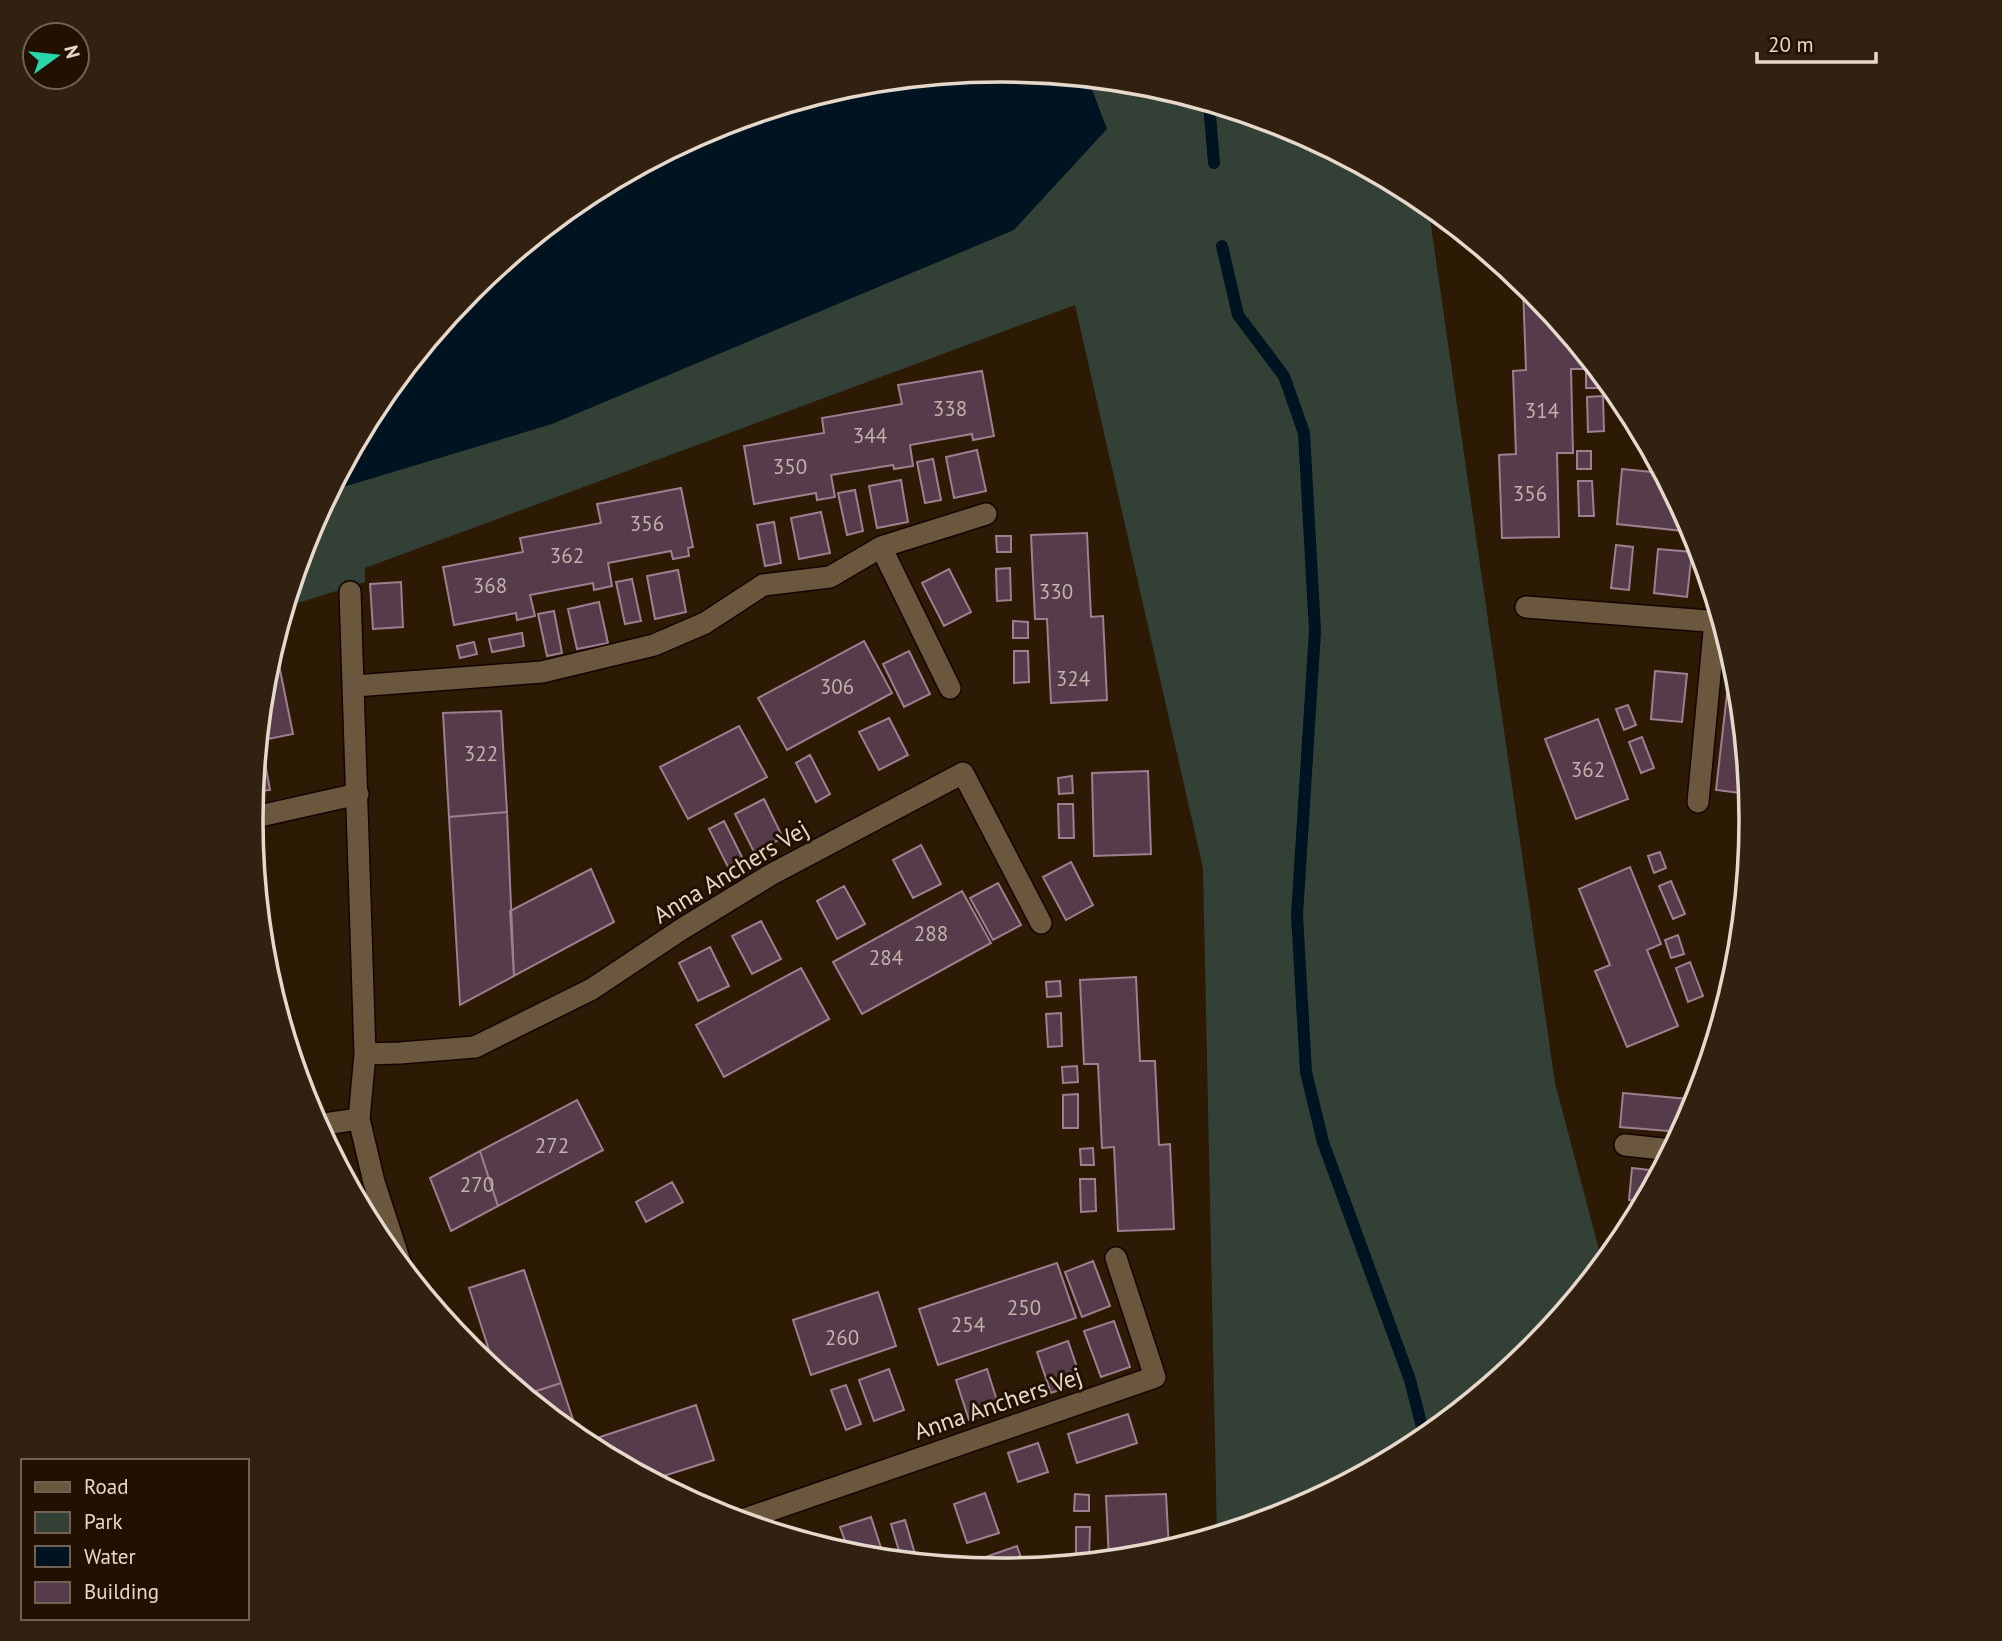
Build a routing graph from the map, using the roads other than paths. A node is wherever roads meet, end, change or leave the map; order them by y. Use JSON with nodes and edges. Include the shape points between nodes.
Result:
{"nodes":[{"id":1,"x":986,"y":514,"type":"dead end"},
{"id":2,"x":881,"y":547,"type":"junction"},
{"id":3,"x":350,"y":592,"type":"dead end"},
{"id":4,"x":1525,"y":607,"type":"dead end"},
{"id":5,"x":1711,"y":621,"type":"edge"},
{"id":6,"x":1716,"y":638,"type":"edge"},
{"id":7,"x":355,"y":686,"type":"junction"},
{"id":8,"x":950,"y":688,"type":"dead end"},
{"id":9,"x":358,"y":794,"type":"junction"},
{"id":10,"x":1698,"y":802,"type":"dead end"},
{"id":11,"x":263,"y":815,"type":"edge"},
{"id":12,"x":1041,"y":923,"type":"dead end"},
{"id":13,"x":365,"y":1054,"type":"junction"},
{"id":14,"x":359,"y":1119,"type":"junction"},
{"id":15,"x":328,"y":1123,"type":"edge"},
{"id":16,"x":1625,"y":1145,"type":"dead end"},
{"id":17,"x":1662,"y":1149,"type":"edge"},
{"id":18,"x":392,"y":1239,"type":"edge"},
{"id":19,"x":1116,"y":1258,"type":"dead end"},
{"id":20,"x":753,"y":1516,"type":"edge"}],
"edges":[{"from":1,"to":2,"type":"street"},
{"from":2,"to":7,"type":"street","via":[[830,577],[762,585],[705,623],[654,645],[542,672]]},
{"from":2,"to":8,"type":"street"},
{"from":3,"to":7,"type":"street"},
{"from":4,"to":5,"type":"street"},
{"from":6,"to":10,"type":"street"},
{"from":7,"to":9,"type":"street"},
{"from":9,"to":11,"type":"street"},
{"from":9,"to":13,"type":"street"},
{"from":12,"to":13,"type":"street","name":"Anna Anchers Vej","via":[[962,773],[772,874],[592,989],[475,1047]]},
{"from":13,"to":14,"type":"street"},
{"from":14,"to":15,"type":"street"},
{"from":14,"to":18,"type":"street"},
{"from":16,"to":17,"type":"street"},
{"from":19,"to":20,"type":"street","name":"Anna Anchers Vej","via":[[1155,1377]]}]}
